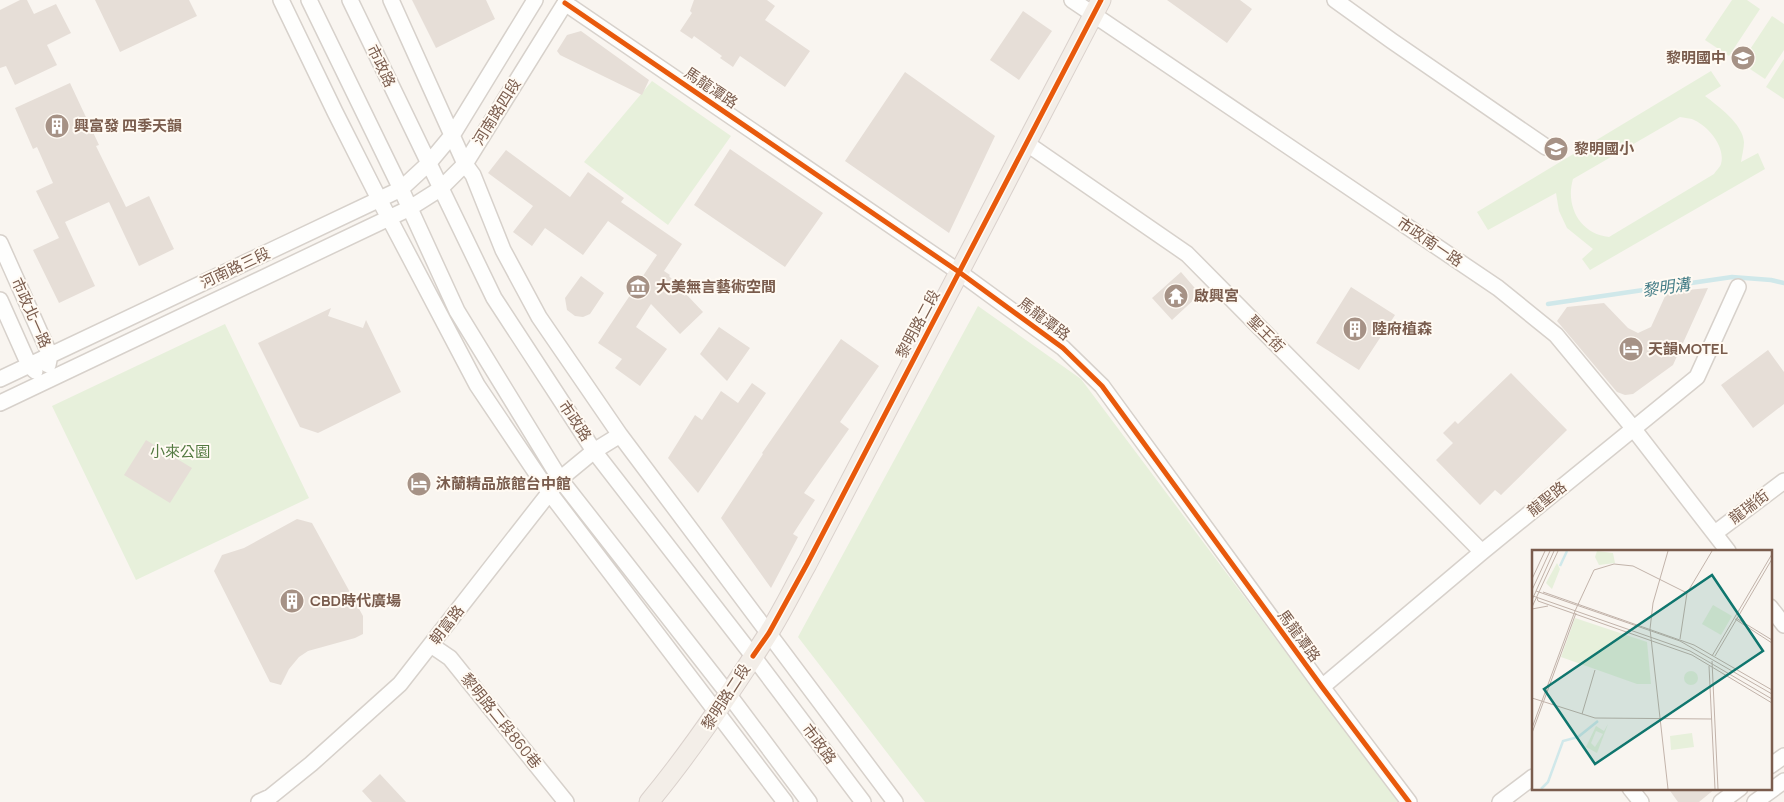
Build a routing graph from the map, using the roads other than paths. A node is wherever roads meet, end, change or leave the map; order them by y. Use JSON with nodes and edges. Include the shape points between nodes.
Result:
{"nodes":[{"id":1,"x":282,"y":0,"type":"edge"},
{"id":2,"x":309,"y":0,"type":"edge"},
{"id":3,"x":350,"y":0,"type":"edge"},
{"id":4,"x":391,"y":0,"type":"edge"},
{"id":5,"x":535,"y":0,"type":"edge"},
{"id":6,"x":1072,"y":0,"type":"edge"},
{"id":7,"x":1335,"y":0,"type":"edge"},
{"id":8,"x":566,"y":1,"type":"edge"},
{"id":9,"x":1097,"y":7,"type":"edge"},
{"id":10,"x":453,"y":134,"type":"junction"},
{"id":11,"x":1026,"y":143,"type":"junction"},
{"id":12,"x":1546,"y":147,"type":"dead end"},
{"id":13,"x":428,"y":164,"type":"junction"},
{"id":14,"x":465,"y":164,"type":"junction"},
{"id":15,"x":401,"y":189,"type":"junction"},
{"id":16,"x":440,"y":189,"type":"junction"},
{"id":17,"x":379,"y":199,"type":"junction"},
{"id":18,"x":410,"y":208,"type":"junction"},
{"id":19,"x":389,"y":218,"type":"junction"},
{"id":20,"x":0,"y":243,"type":"edge"},
{"id":21,"x":959,"y":272,"type":"junction"},
{"id":22,"x":1738,"y":287,"type":"dead end"},
{"id":23,"x":0,"y":300,"type":"edge"},
{"id":24,"x":50,"y":356,"type":"junction"},
{"id":25,"x":29,"y":365,"type":"junction"},
{"id":26,"x":0,"y":379,"type":"edge"},
{"id":27,"x":45,"y":382,"type":"junction"},
{"id":28,"x":0,"y":403,"type":"edge"},
{"id":29,"x":1634,"y":429,"type":"junction"},
{"id":30,"x":620,"y":434,"type":"junction"},
{"id":31,"x":594,"y":451,"type":"junction"},
{"id":32,"x":560,"y":478,"type":"junction"},
{"id":33,"x":1784,"y":481,"type":"edge"},
{"id":34,"x":549,"y":492,"type":"junction"},
{"id":35,"x":1714,"y":534,"type":"junction"},
{"id":36,"x":1727,"y":550,"type":"edge"},
{"id":37,"x":1482,"y":552,"type":"junction"},
{"id":38,"x":1772,"y":609,"type":"edge"},
{"id":39,"x":1784,"y":624,"type":"edge"},
{"id":40,"x":769,"y":633,"type":"junction"},
{"id":41,"x":431,"y":645,"type":"junction"},
{"id":42,"x":753,"y":656,"type":"junction"},
{"id":43,"x":1322,"y":688,"type":"junction"},
{"id":44,"x":728,"y":695,"type":"junction"},
{"id":45,"x":718,"y":712,"type":"junction"},
{"id":46,"x":1784,"y":756,"type":"edge"},
{"id":47,"x":1772,"y":765,"type":"edge"},
{"id":48,"x":1532,"y":778,"type":"edge"},
{"id":49,"x":1784,"y":780,"type":"edge"},
{"id":50,"x":1772,"y":789,"type":"edge"},
{"id":51,"x":1632,"y":790,"type":"edge"},
{"id":52,"x":1737,"y":790,"type":"edge"},
{"id":53,"x":1771,"y":790,"type":"edge"},
{"id":54,"x":267,"y":800,"type":"edge"},
{"id":55,"x":566,"y":802,"type":"edge"},
{"id":56,"x":648,"y":802,"type":"edge"},
{"id":57,"x":785,"y":802,"type":"edge"},
{"id":58,"x":809,"y":802,"type":"edge"},
{"id":59,"x":863,"y":802,"type":"edge"},
{"id":60,"x":895,"y":802,"type":"edge"},
{"id":61,"x":1409,"y":802,"type":"edge"},
{"id":62,"x":1500,"y":802,"type":"edge"},
{"id":63,"x":1641,"y":802,"type":"edge"},
{"id":64,"x":1721,"y":802,"type":"edge"},
{"id":65,"x":1755,"y":802,"type":"edge"}],
"edges":[{"from":1,"to":17,"type":"street"},
{"from":2,"to":15,"type":"street"},
{"from":3,"to":13,"type":"street","name":"市政路"},
{"from":4,"to":10,"type":"street","name":"市政路"},
{"from":5,"to":10,"type":"street","name":"河南路四段"},
{"from":6,"to":9,"type":"street","name":"市政南一路"},
{"from":7,"to":12,"type":"street"},
{"from":8,"to":14,"type":"street","name":"河南路四段"},
{"from":8,"to":21,"type":"street","name":"馬龍潭路"},
{"from":9,"to":11,"type":"main road","name":"黎明路二段"},
{"from":9,"to":29,"type":"street","name":"市政南一路","via":[[1498,288],[1556,336]]},
{"from":10,"to":13,"type":"street","name":"河南路三段"},
{"from":10,"to":14,"type":"street","name":"市政路"},
{"from":11,"to":21,"type":"main road","name":"黎明路二段"},
{"from":11,"to":37,"type":"street","name":"聖王街","via":[[1187,254]]},
{"from":13,"to":15,"type":"street","name":"河南路三段"},
{"from":13,"to":16,"type":"street","name":"市政路"},
{"from":14,"to":16,"type":"street","name":"河南路四段"},
{"from":14,"to":30,"type":"street","name":"市政路","via":[[473,175],[503,250],[538,317]]},
{"from":15,"to":17,"type":"street","name":"河南路三段"},
{"from":15,"to":18,"type":"street"},
{"from":16,"to":18,"type":"street","name":"河南路四段"},
{"from":16,"to":31,"type":"street","name":"市政路","via":[[494,298]]},
{"from":17,"to":19,"type":"street"},
{"from":17,"to":24,"type":"street","name":"河南路三段"},
{"from":18,"to":19,"type":"street","name":"河南路三段"},
{"from":18,"to":32,"type":"street","via":[[457,311]]},
{"from":19,"to":27,"type":"street","name":"河南路三段"},
{"from":19,"to":34,"type":"street","via":[[477,385]]},
{"from":20,"to":24,"type":"street","name":"市政北一路"},
{"from":21,"to":40,"type":"main road","name":"黎明路二段"},
{"from":21,"to":43,"type":"street","name":"馬龍潭路","via":[[1063,348],[1102,386]]},
{"from":22,"to":29,"type":"street","name":"龍聖路","via":[[1697,377]]},
{"from":23,"to":25,"type":"street","name":"市政北一路"},
{"from":24,"to":25,"type":"street","name":"河南路三段"},
{"from":24,"to":27,"type":"street","name":"市政北一路"},
{"from":25,"to":26,"type":"street","name":"河南路三段"},
{"from":25,"to":27,"type":"street","name":"市政北一路"},
{"from":27,"to":28,"type":"street","name":"河南路三段"},
{"from":29,"to":35,"type":"street","name":"市政南一路"},
{"from":29,"to":37,"type":"street","name":"龍聖路"},
{"from":30,"to":31,"type":"street","name":"朝富路"},
{"from":30,"to":40,"type":"street","name":"市政路"},
{"from":31,"to":32,"type":"street","name":"朝富路"},
{"from":31,"to":42,"type":"street","name":"市政路"},
{"from":32,"to":34,"type":"street","name":"朝富路"},
{"from":32,"to":44,"type":"street"},
{"from":33,"to":35,"type":"street","name":"龍瑞街"},
{"from":34,"to":41,"type":"street","name":"朝富路"},
{"from":34,"to":45,"type":"street"},
{"from":35,"to":36,"type":"street","name":"市政南一路"},
{"from":37,"to":43,"type":"street","name":"龍聖路"},
{"from":38,"to":39,"type":"street"},
{"from":40,"to":42,"type":"main road","name":"黎明路二段"},
{"from":40,"to":60,"type":"street","name":"市政路"},
{"from":41,"to":54,"type":"street","name":"朝富路","via":[[400,684],[376,707]]},
{"from":41,"to":55,"type":"street","name":"黎明路二段860巷","via":[[450,658]]},
{"from":42,"to":44,"type":"main road","name":"黎明路二段"},
{"from":42,"to":59,"type":"street","name":"市政路"},
{"from":43,"to":61,"type":"street","name":"馬龍潭路"},
{"from":44,"to":45,"type":"main road","name":"黎明路二段"},
{"from":44,"to":58,"type":"street"},
{"from":45,"to":56,"type":"main road","name":"黎明路二段"},
{"from":45,"to":57,"type":"street"},
{"from":46,"to":47,"type":"street"},
{"from":48,"to":62,"type":"street"},
{"from":49,"to":50,"type":"street"},
{"from":51,"to":63,"type":"street"},
{"from":52,"to":64,"type":"street"},
{"from":53,"to":65,"type":"street"}]}
